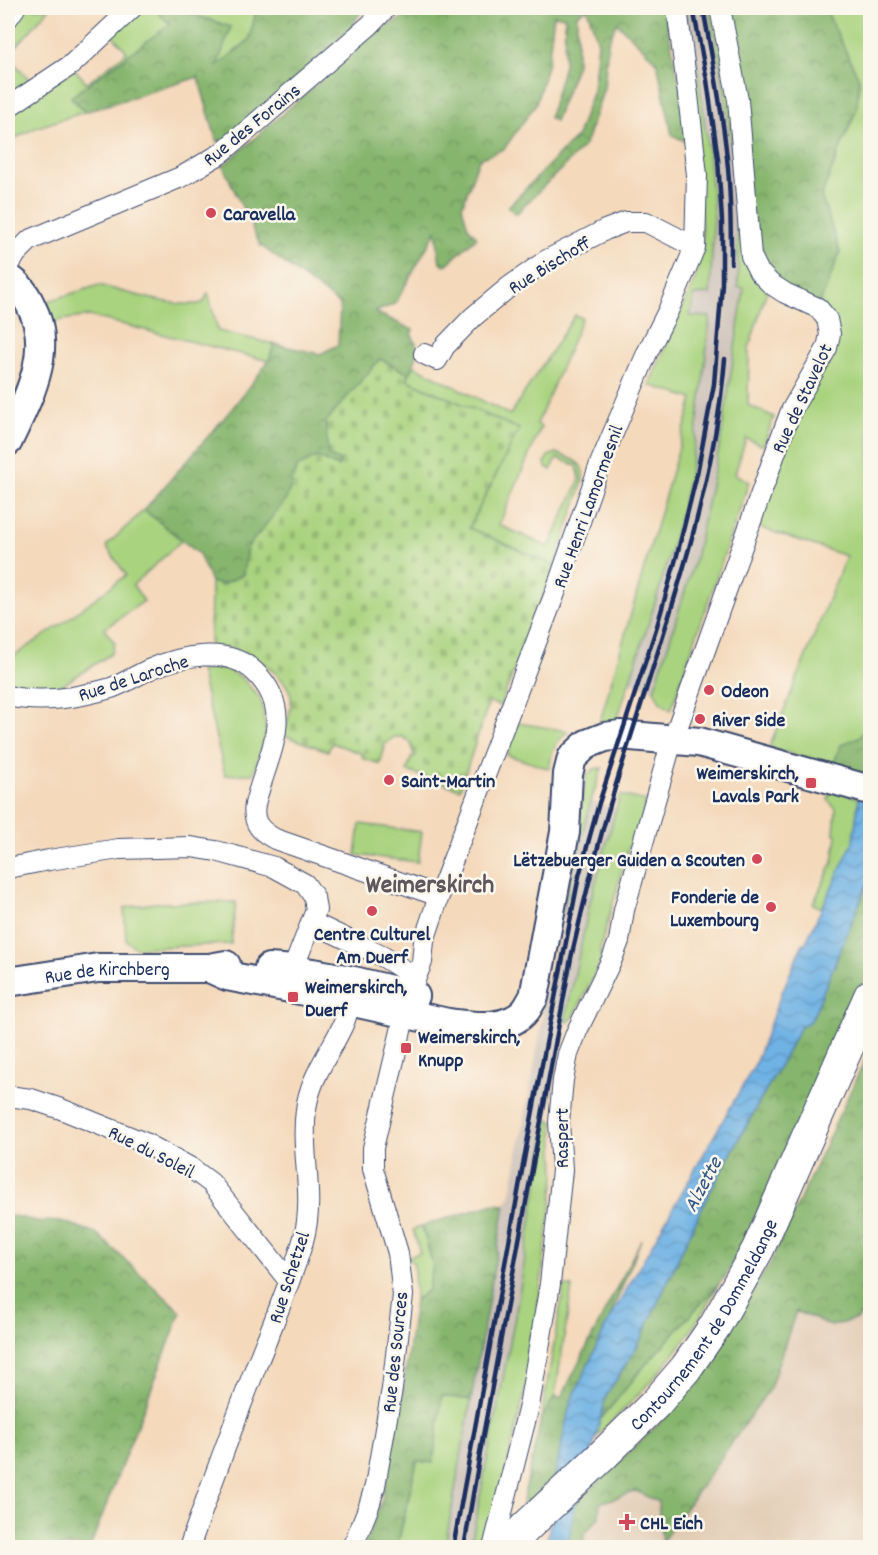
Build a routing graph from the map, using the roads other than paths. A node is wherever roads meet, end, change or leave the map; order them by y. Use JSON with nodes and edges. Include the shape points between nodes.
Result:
{"nodes":[{"id":1,"x":15,"y":8,"type":"edge"},
{"id":2,"x":132,"y":8,"type":"edge"},
{"id":3,"x":386,"y":8,"type":"edge"},
{"id":4,"x":676,"y":8,"type":"edge"},
{"id":5,"x":720,"y":8,"type":"edge"},
{"id":6,"x":8,"y":18,"type":"edge"},
{"id":7,"x":8,"y":107,"type":"edge"},
{"id":8,"x":695,"y":247,"type":"junction"},
{"id":9,"x":8,"y":267,"type":"edge"},
{"id":10,"x":8,"y":278,"type":"edge"},
{"id":11,"x":424,"y":354,"type":"dead end"},
{"id":12,"x":8,"y":441,"type":"edge"},
{"id":13,"x":8,"y":696,"type":"edge"},
{"id":14,"x":672,"y":740,"type":"junction"},
{"id":15,"x":866,"y":789,"type":"edge"},
{"id":16,"x":8,"y":868,"type":"edge"},
{"id":17,"x":439,"y":896,"type":"junction"},
{"id":18,"x":311,"y":922,"type":"junction"},
{"id":19,"x":209,"y":968,"type":"junction"},
{"id":20,"x":293,"y":969,"type":"junction"},
{"id":21,"x":8,"y":982,"type":"edge"},
{"id":22,"x":353,"y":992,"type":"junction"},
{"id":23,"x":410,"y":995,"type":"junction"},
{"id":24,"x":870,"y":996,"type":"edge"},
{"id":25,"x":8,"y":1096,"type":"edge"},
{"id":26,"x":289,"y":1281,"type":"junction"},
{"id":27,"x":189,"y":1548,"type":"edge"},
{"id":28,"x":351,"y":1548,"type":"edge"},
{"id":29,"x":493,"y":1548,"type":"edge"},
{"id":30,"x":507,"y":1548,"type":"edge"}],
"edges":[{"from":1,"to":6,"type":"street"},
{"from":2,"to":7,"type":"street","via":[[71,65]]},
{"from":3,"to":9,"type":"street","name":"Rue des Forains","via":[[220,154],[181,177],[30,240]]},
{"from":4,"to":8,"type":"street","name":"Rue Henri Lamormesnil","via":[[697,175]]},
{"from":5,"to":14,"type":"street","name":"Rue de Stavelot","via":[[738,100],[751,256],[771,284],[818,308],[827,319],[830,334],[827,348],[791,411]]},
{"from":8,"to":11,"type":"street","name":"Rue Bischoff","via":[[646,222],[626,222],[605,230],[547,260],[509,287],[473,316],[437,360]]},
{"from":8,"to":17,"type":"street","name":"Rue Henri Lamormesnil","via":[[600,464]]},
{"from":10,"to":12,"type":"main road","via":[[26,296],[36,314],[40,359]]},
{"from":13,"to":17,"type":"street","name":"Rue de Laroche","via":[[52,700],[86,695],[179,659],[208,654],[233,659],[254,670],[268,686],[276,705],[276,735],[254,807],[256,822],[264,832]]},
{"from":14,"to":15,"type":"main road","via":[[699,742]]},
{"from":14,"to":23,"type":"main road","name":"Rue de Kirchberg","via":[[605,737],[587,744],[573,758],[568,774],[565,832],[538,978],[519,1002],[494,1013],[477,1012]]},
{"from":14,"to":29,"type":"street","name":"Raspert","via":[[624,910],[619,941],[577,1031],[564,1071],[559,1122],[562,1170],[550,1284],[529,1406]]},
{"from":16,"to":18,"type":"street","via":[[119,849],[216,850],[274,867],[304,884],[314,897],[316,910]]},
{"from":17,"to":23,"type":"street","name":"Rue Henri Lamormesnil"},
{"from":18,"to":20,"type":"street"},
{"from":18,"to":23,"type":"street","via":[[382,956]]},
{"from":19,"to":20,"type":"main road","name":"Rue de Kirchberg","via":[[225,964]]},
{"from":19,"to":21,"type":"main road","name":"Rue de Kirchberg","via":[[98,968]]},
{"from":19,"to":22,"type":"main road","name":"Rue de Kirchberg","via":[[226,976]]},
{"from":20,"to":22,"type":"main road","name":"Rue de Kirchberg"},
{"from":22,"to":23,"type":"main road","name":"Rue de Kirchberg"},
{"from":22,"to":26,"type":"street","name":"Rue Schetzel","via":[[343,1025],[317,1075],[306,1108],[308,1212]]},
{"from":23,"to":28,"type":"street","name":"Rue des Sources","via":[[373,1148],[373,1169],[398,1253],[403,1295],[375,1486]]},
{"from":24,"to":30,"type":"main road","name":"Contournement de Dommeldange","via":[[758,1249],[709,1335],[656,1403]]},
{"from":25,"to":26,"type":"street","name":"Rue du Soleil","via":[[61,1109],[145,1143],[191,1168],[211,1183]]},
{"from":26,"to":27,"type":"street","name":"Rue Schetzel"}]}
